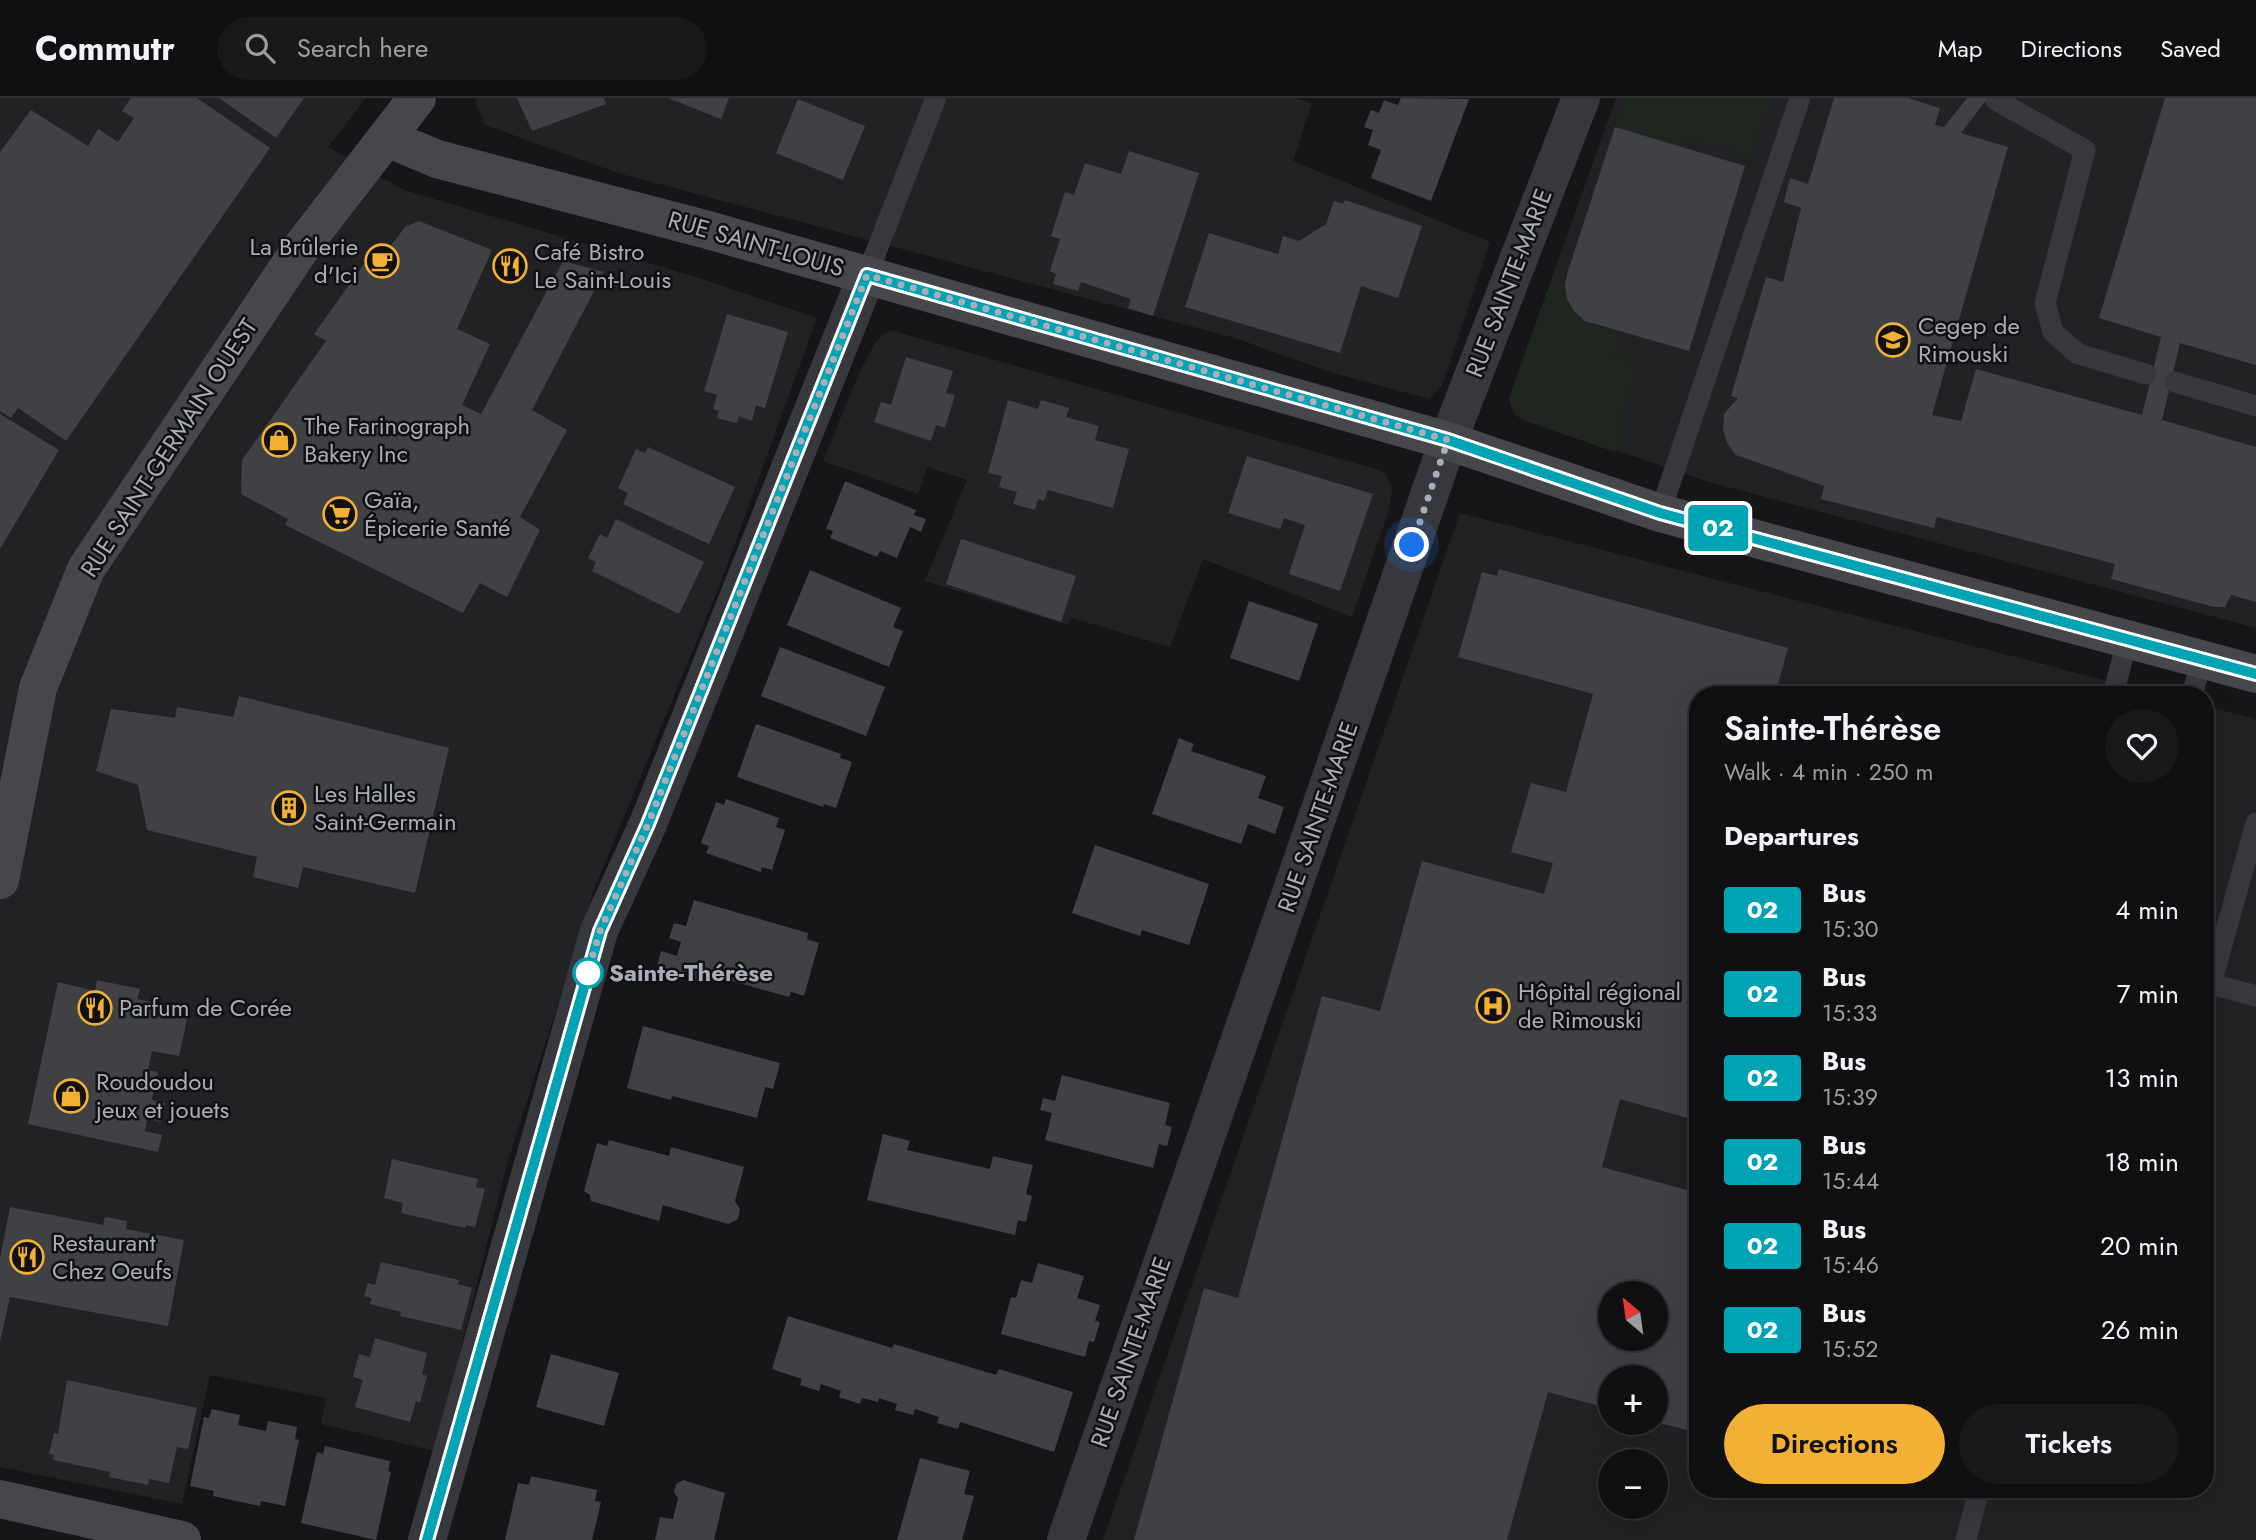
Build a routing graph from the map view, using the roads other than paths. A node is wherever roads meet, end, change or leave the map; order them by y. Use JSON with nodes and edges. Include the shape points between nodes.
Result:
{"nodes":[{"id":1,"x":417,"y":98,"type":"edge"},
{"id":2,"x":936,"y":98,"type":"edge"},
{"id":3,"x":1581,"y":98,"type":"edge"},
{"id":4,"x":1800,"y":98,"type":"edge"},
{"id":5,"x":1996,"y":100,"type":"dead end"},
{"id":6,"x":387,"y":138,"type":"junction"},
{"id":7,"x":867,"y":275,"type":"junction"},
{"id":8,"x":2146,"y":374,"type":"dead end"},
{"id":9,"x":2175,"y":382,"type":"dead end"},
{"id":10,"x":2256,"y":405,"type":"edge"},
{"id":11,"x":1448,"y":440,"type":"junction"},
{"id":12,"x":1660,"y":513,"type":"junction"},
{"id":13,"x":2128,"y":638,"type":"junction"},
{"id":14,"x":2256,"y":674,"type":"edge"},
{"id":15,"x":2197,"y":677,"type":"edge"},
{"id":16,"x":2115,"y":686,"type":"edge"},
{"id":17,"x":2256,"y":822,"type":"edge"},
{"id":18,"x":0,"y":880,"type":"edge"},
{"id":19,"x":2214,"y":963,"type":"edge"},
{"id":20,"x":2214,"y":985,"type":"edge"},
{"id":21,"x":2256,"y":996,"type":"edge"},
{"id":22,"x":1977,"y":1498,"type":"edge"},
{"id":23,"x":0,"y":1499,"type":"edge"},
{"id":24,"x":182,"y":1540,"type":"edge"},
{"id":25,"x":426,"y":1540,"type":"edge"},
{"id":26,"x":1066,"y":1540,"type":"edge"},
{"id":27,"x":1966,"y":1540,"type":"edge"}],
"edges":[{"from":1,"to":6,"type":"street","name":"RUE SAINT-GERMAIN OUEST"},
{"from":2,"to":7,"type":"lane"},
{"from":3,"to":11,"type":"street","name":"RUE SAINTE-MARIE"},
{"from":4,"to":12,"type":"lane"},
{"from":5,"to":8,"type":"lane","via":[[2085,150],[2045,303],[2053,332],[2078,354]]},
{"from":6,"to":7,"type":"street","name":"RUE SAINT-LOUIS","via":[[437,159]]},
{"from":6,"to":18,"type":"street","name":"RUE SAINT-GERMAIN OUEST","via":[[301,248],[86,569],[38,688]]},
{"from":7,"to":11,"type":"street","name":"RUE SAINT-LOUIS"},
{"from":7,"to":25,"type":"street","via":[[648,824],[600,931]]},
{"from":9,"to":10,"type":"lane"},
{"from":11,"to":12,"type":"street","name":"RUE SAINT-LOUIS"},
{"from":11,"to":26,"type":"street","name":"RUE SAINTE-MARIE"},
{"from":12,"to":13,"type":"street","name":"RUE SAINT-LOUIS"},
{"from":13,"to":15,"type":"street","name":"RUE SAINT-LOUIS"},
{"from":13,"to":16,"type":"lane"},
{"from":14,"to":15,"type":"street","name":"RUE SAINT-LOUIS"},
{"from":17,"to":19,"type":"lane"},
{"from":20,"to":21,"type":"lane"},
{"from":22,"to":27,"type":"lane"},
{"from":23,"to":24,"type":"street"}]}
